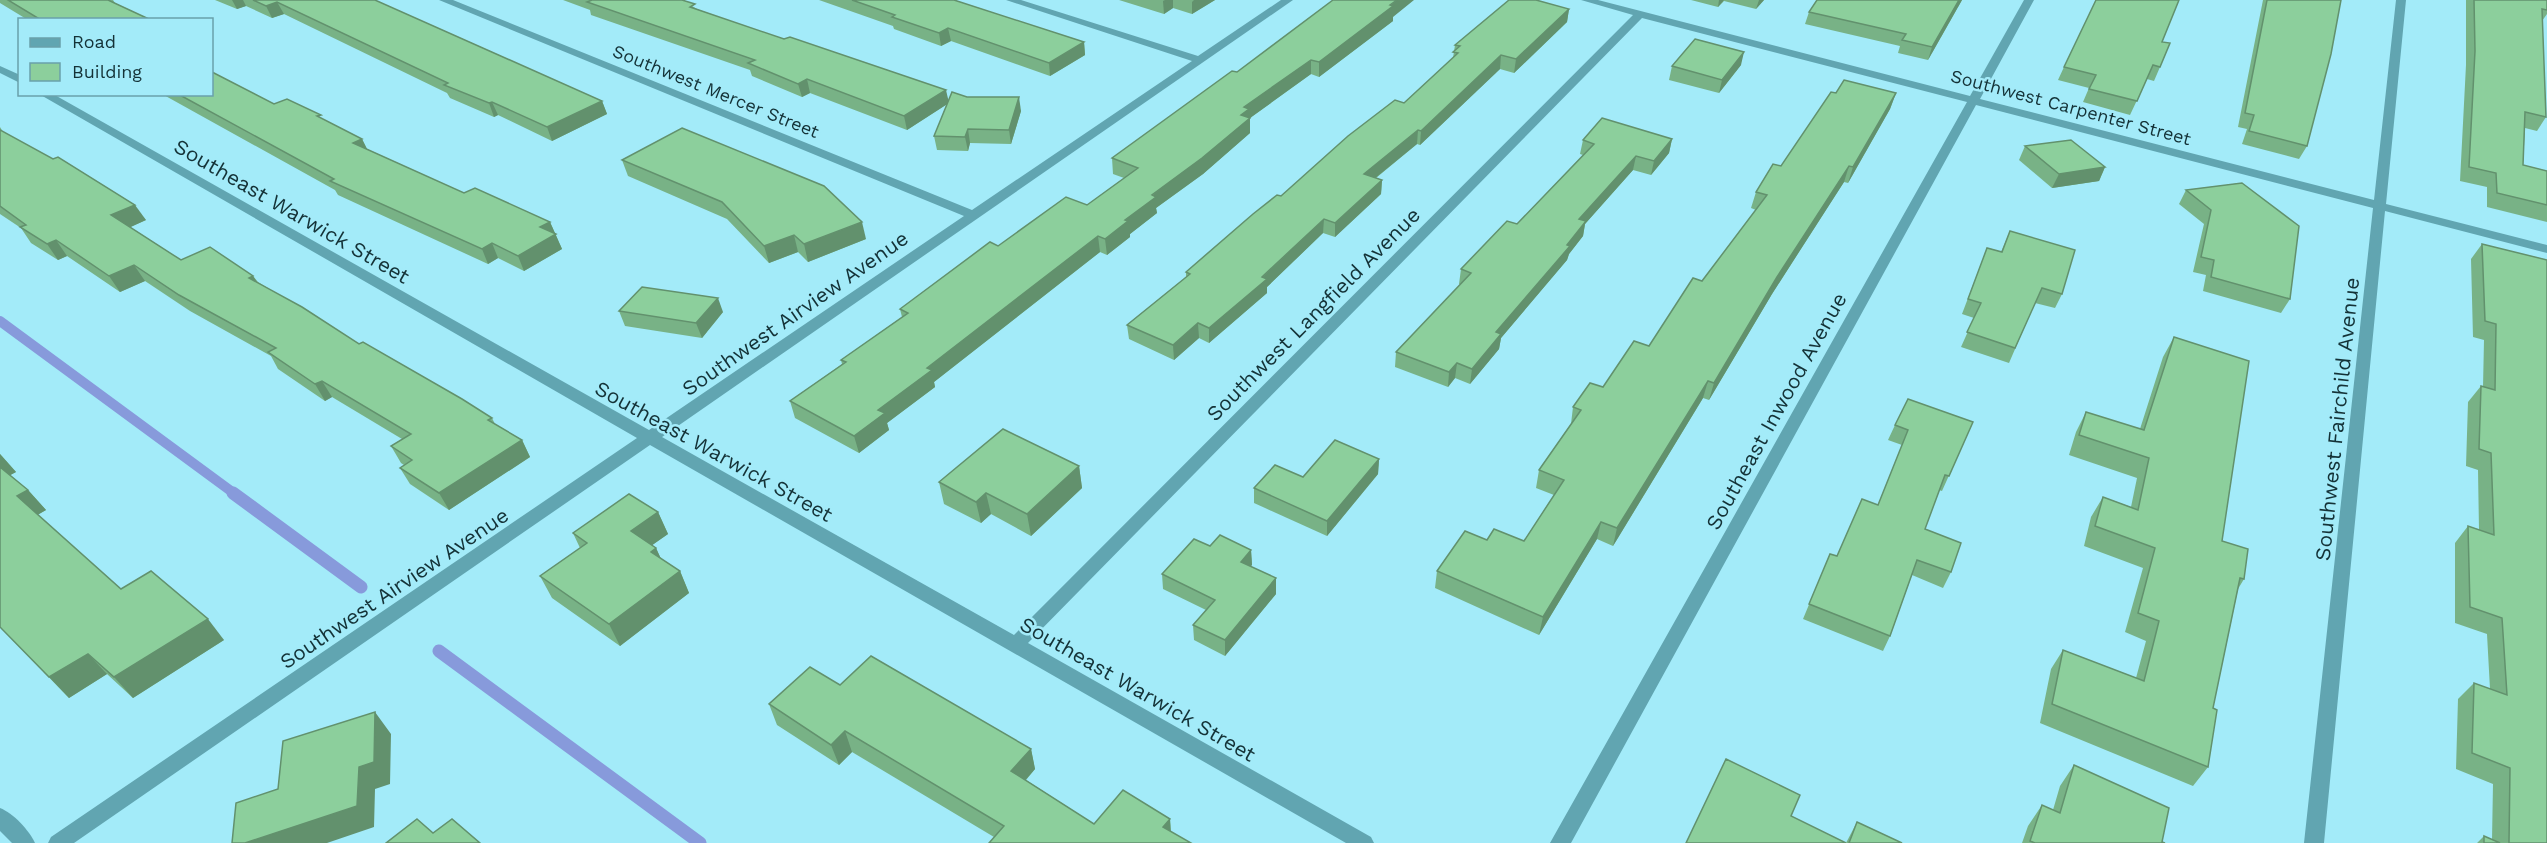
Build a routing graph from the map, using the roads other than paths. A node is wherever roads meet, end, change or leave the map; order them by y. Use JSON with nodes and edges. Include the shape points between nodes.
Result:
{"nodes":[{"id":1,"x":444,"y":0,"type":"edge"},
{"id":2,"x":1011,"y":0,"type":"edge"},
{"id":3,"x":1288,"y":0,"type":"edge"},
{"id":4,"x":1586,"y":0,"type":"edge"},
{"id":5,"x":2029,"y":0,"type":"edge"},
{"id":6,"x":2401,"y":0,"type":"edge"},
{"id":7,"x":1640,"y":14,"type":"junction"},
{"id":8,"x":1199,"y":60,"type":"junction"},
{"id":9,"x":0,"y":69,"type":"edge"},
{"id":10,"x":18,"y":79,"type":"edge"},
{"id":11,"x":47,"y":96,"type":"edge"},
{"id":12,"x":1973,"y":100,"type":"junction"},
{"id":13,"x":2380,"y":206,"type":"junction"},
{"id":14,"x":973,"y":215,"type":"junction"},
{"id":15,"x":2547,"y":249,"type":"edge"},
{"id":16,"x":649,"y":440,"type":"junction"},
{"id":17,"x":1016,"y":644,"type":"junction"},
{"id":18,"x":0,"y":817,"type":"edge"},
{"id":19,"x":25,"y":843,"type":"edge"},
{"id":20,"x":58,"y":843,"type":"edge"},
{"id":21,"x":1364,"y":843,"type":"edge"},
{"id":22,"x":1560,"y":843,"type":"edge"},
{"id":23,"x":2314,"y":843,"type":"edge"}],
"edges":[{"from":1,"to":14,"type":"street","name":"Southwest Mercer Street"},
{"from":2,"to":8,"type":"street"},
{"from":3,"to":8,"type":"street","name":"Southwest Airview Avenue"},
{"from":4,"to":7,"type":"street","name":"Southwest Carpenter Street"},
{"from":5,"to":12,"type":"street","name":"Southeast Inwood Avenue"},
{"from":6,"to":13,"type":"street","name":"Southwest Fairchild Avenue"},
{"from":7,"to":12,"type":"street","name":"Southwest Carpenter Street"},
{"from":7,"to":17,"type":"street","name":"Southwest Langfield Avenue"},
{"from":8,"to":14,"type":"street","name":"Southwest Airview Avenue"},
{"from":9,"to":10,"type":"street"},
{"from":11,"to":16,"type":"street","name":"Southeast Warwick Street"},
{"from":12,"to":13,"type":"street","name":"Southwest Carpenter Street"},
{"from":12,"to":22,"type":"street","name":"Southeast Inwood Avenue"},
{"from":13,"to":15,"type":"street","name":"Southwest Carpenter Street"},
{"from":13,"to":23,"type":"street","name":"Southwest Fairchild Avenue"},
{"from":14,"to":16,"type":"street","name":"Southwest Airview Avenue"},
{"from":16,"to":17,"type":"street","name":"Southeast Warwick Street"},
{"from":16,"to":20,"type":"street","name":"Southwest Airview Avenue"},
{"from":17,"to":21,"type":"street","name":"Southeast Warwick Street"},
{"from":18,"to":19,"type":"street"}]}
